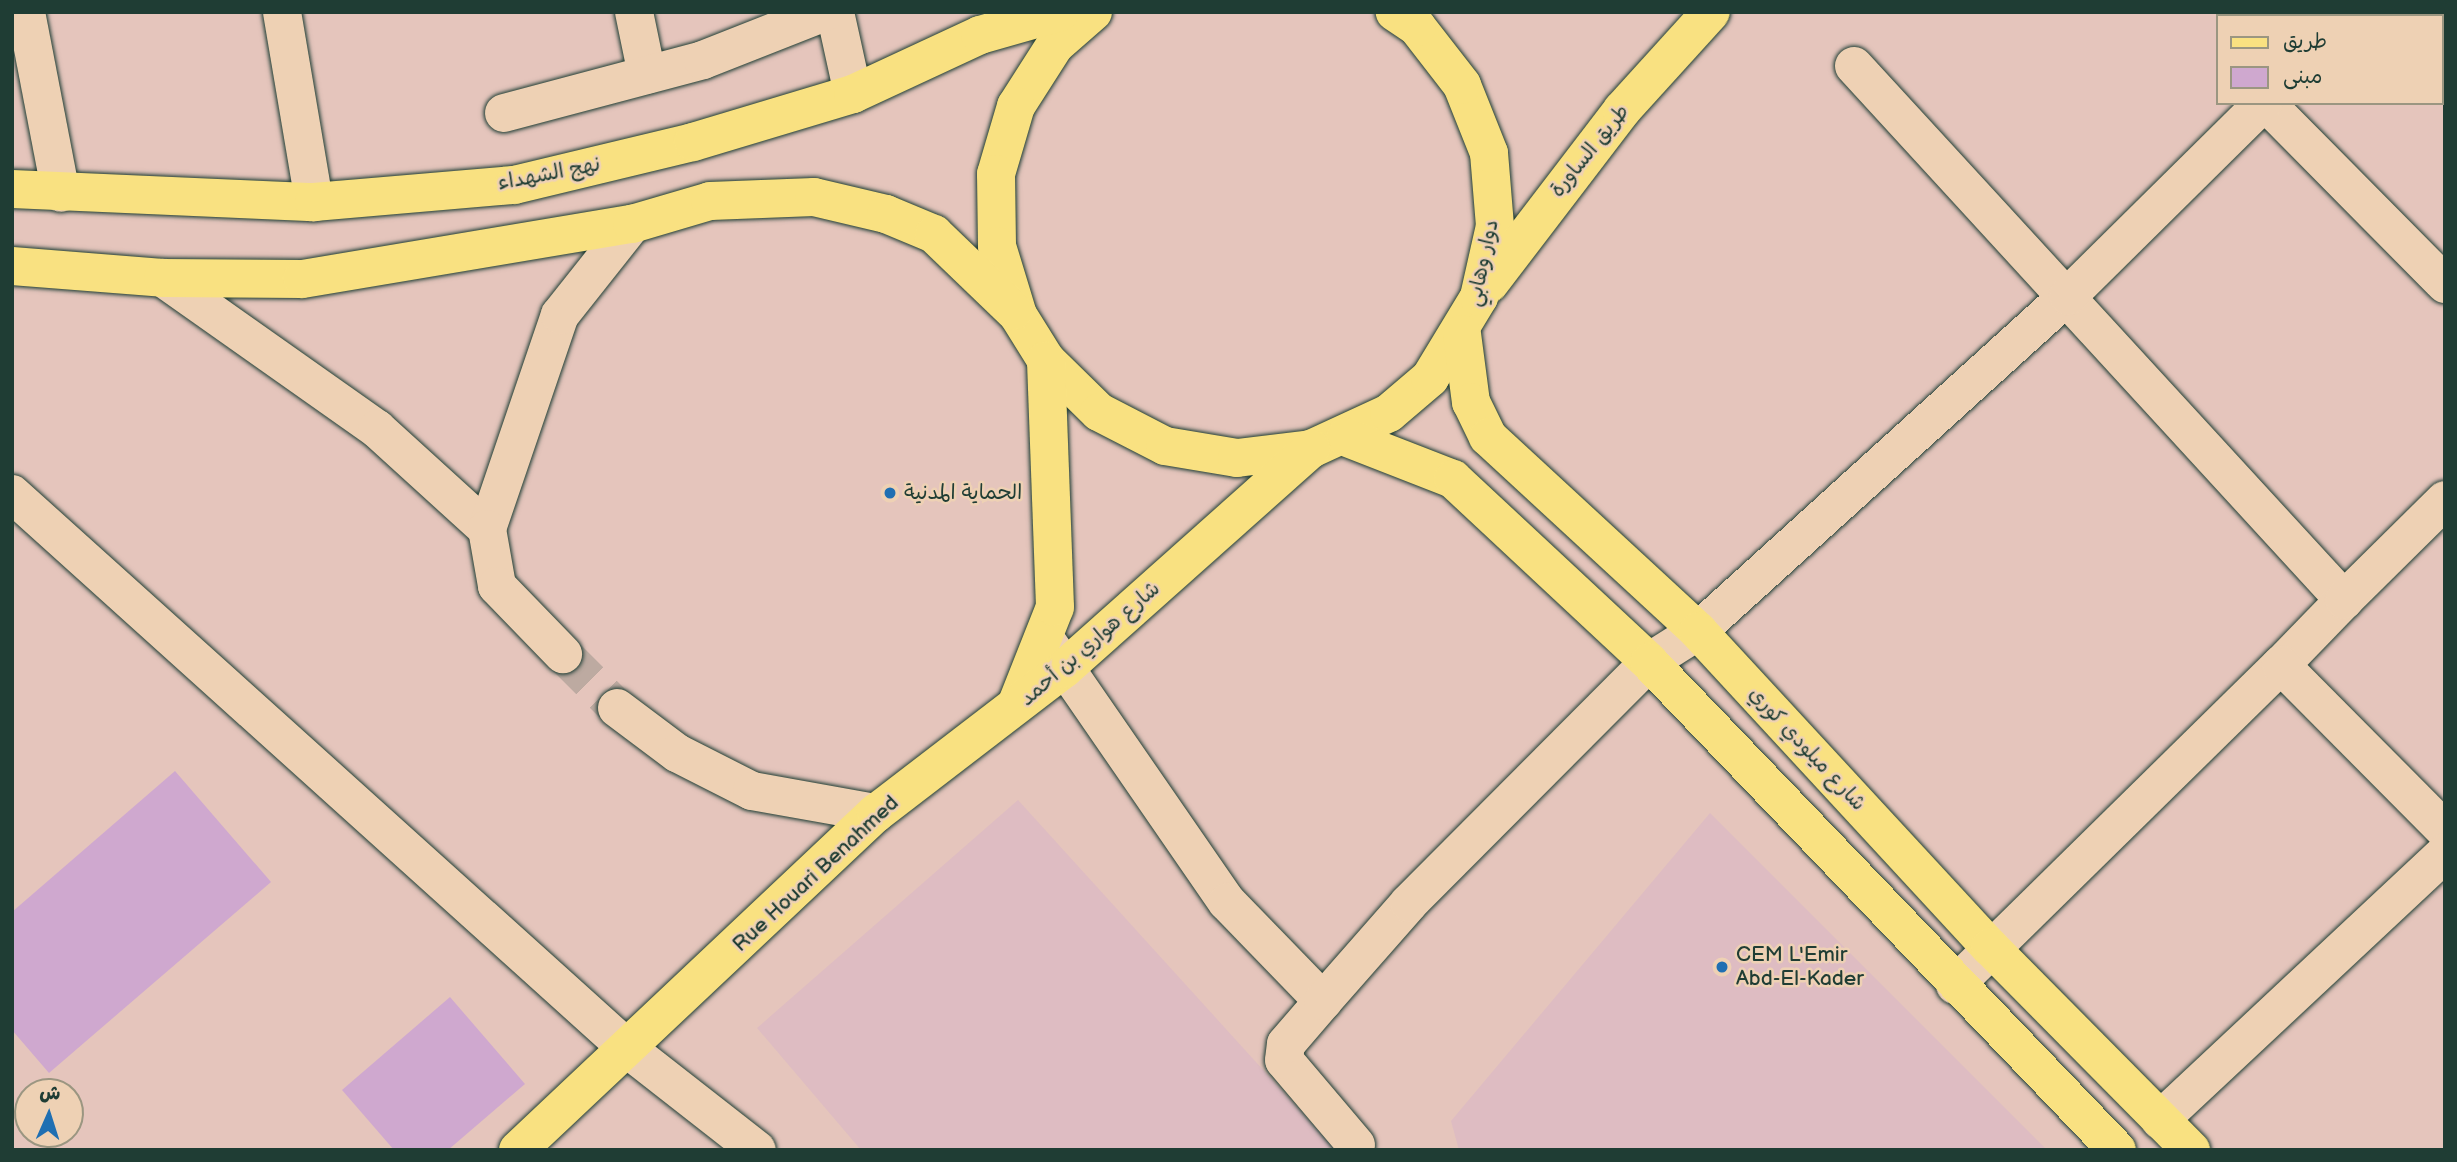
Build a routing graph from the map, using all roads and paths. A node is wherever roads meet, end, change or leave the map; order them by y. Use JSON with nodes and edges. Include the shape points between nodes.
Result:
{"nodes":[{"id":1,"x":26,"y":12,"type":"edge"},
{"id":2,"x":282,"y":12,"type":"edge"},
{"id":3,"x":634,"y":12,"type":"edge"},
{"id":4,"x":825,"y":12,"type":"edge"},
{"id":5,"x":835,"y":12,"type":"edge"},
{"id":6,"x":1060,"y":12,"type":"edge"},
{"id":7,"x":1093,"y":12,"type":"edge"},
{"id":8,"x":1395,"y":12,"type":"edge"},
{"id":9,"x":1711,"y":12,"type":"edge"},
{"id":10,"x":1854,"y":66,"type":"dead end"},
{"id":11,"x":647,"y":75,"type":"junction"},
{"id":12,"x":853,"y":94,"type":"junction"},
{"id":13,"x":2262,"y":105,"type":"edge"},
{"id":14,"x":2266,"y":105,"type":"edge"},
{"id":15,"x":504,"y":113,"type":"dead end"},
{"id":16,"x":12,"y":189,"type":"edge"},
{"id":17,"x":61,"y":193,"type":"junction"},
{"id":18,"x":314,"y":202,"type":"junction"},
{"id":19,"x":632,"y":223,"type":"junction"},
{"id":20,"x":12,"y":266,"type":"edge"},
{"id":21,"x":163,"y":278,"type":"junction"},
{"id":22,"x":2445,"y":284,"type":"edge"},
{"id":23,"x":2068,"y":296,"type":"junction"},
{"id":24,"x":1479,"y":297,"type":"junction"},
{"id":25,"x":1018,"y":315,"type":"junction"},
{"id":26,"x":1462,"y":334,"type":"junction"},
{"id":27,"x":1046,"y":360,"type":"junction"},
{"id":28,"x":1328,"y":443,"type":"junction"},
{"id":29,"x":12,"y":494,"type":"edge"},
{"id":30,"x":2445,"y":500,"type":"edge"},
{"id":31,"x":487,"y":529,"type":"junction"},
{"id":32,"x":2344,"y":600,"type":"junction"},
{"id":33,"x":1698,"y":631,"type":"junction"},
{"id":34,"x":564,"y":654,"type":"tunnel mouth"},
{"id":35,"x":1055,"y":654,"type":"junction"},
{"id":36,"x":1649,"y":662,"type":"junction"},
{"id":37,"x":2281,"y":665,"type":"junction"},
{"id":38,"x":617,"y":708,"type":"tunnel mouth"},
{"id":39,"x":1013,"y":711,"type":"joint"},
{"id":40,"x":876,"y":813,"type":"junction"},
{"id":41,"x":2445,"y":831,"type":"edge"},
{"id":42,"x":2445,"y":853,"type":"edge"},
{"id":43,"x":1990,"y":947,"type":"junction"},
{"id":44,"x":1955,"y":985,"type":"junction"},
{"id":45,"x":1322,"y":1001,"type":"junction"},
{"id":46,"x":629,"y":1050,"type":"junction"},
{"id":47,"x":2160,"y":1120,"type":"junction"},
{"id":48,"x":1356,"y":1148,"type":"edge"},
{"id":49,"x":518,"y":1150,"type":"edge"},
{"id":50,"x":757,"y":1150,"type":"edge"},
{"id":51,"x":2117,"y":1150,"type":"edge"},
{"id":52,"x":2190,"y":1150,"type":"edge"}],
"edges":[{"from":1,"to":17,"type":"street"},
{"from":2,"to":18,"type":"street"},
{"from":3,"to":11,"type":"street"},
{"from":4,"to":11,"type":"street"},
{"from":5,"to":12,"type":"street"},
{"from":6,"to":12,"type":"main road","name":"نهج الشهداء","via":[[980,35]]},
{"from":7,"to":25,"type":"main road","name":"دوار وهابي","via":[[1055,45],[1016,106],[996,174],[997,246]]},
{"from":8,"to":24,"type":"main road","name":"دوار وهابي","via":[[1417,27],[1462,85],[1489,153],[1495,226]]},
{"from":9,"to":24,"type":"main road","name":"طريق الساورة","via":[[1622,110]]},
{"from":10,"to":23,"type":"street"},
{"from":11,"to":15,"type":"street"},
{"from":12,"to":18,"type":"main road","name":"نهج الشهداء","via":[[694,142],[514,184]]},
{"from":13,"to":23,"type":"street"},
{"from":14,"to":22,"type":"street"},
{"from":16,"to":17,"type":"main road","name":"نهج الشهداء"},
{"from":17,"to":18,"type":"main road","name":"نهج الشهداء"},
{"from":19,"to":21,"type":"main road","via":[[302,278]]},
{"from":19,"to":25,"type":"main road","via":[[710,201],[814,197],[886,214],[934,234]]},
{"from":19,"to":31,"type":"street","via":[[560,315]]},
{"from":20,"to":21,"type":"main road"},
{"from":21,"to":31,"type":"street","via":[[377,429]]},
{"from":23,"to":32,"type":"street"},
{"from":23,"to":33,"type":"street"},
{"from":24,"to":26,"type":"main road","name":"دوار وهابي"},
{"from":25,"to":27,"type":"main road","name":"دوار وهابي"},
{"from":26,"to":28,"type":"main road","name":"دوار وهابي","via":[[1430,377],[1389,413]]},
{"from":26,"to":33,"type":"main road","name":"شارع ميلودي كوري","via":[[1471,402],[1488,437]]},
{"from":27,"to":28,"type":"main road","name":"دوار وهابي","via":[[1099,412],[1165,446],[1237,458]]},
{"from":27,"to":35,"type":"main road","name":"شارع هواري بن أحمد","via":[[1058,565]]},
{"from":28,"to":35,"type":"main road","name":"شارع هواري بن أحمد"},
{"from":28,"to":36,"type":"main road","via":[[1452,479]]},
{"from":29,"to":46,"type":"street"},
{"from":30,"to":32,"type":"street"},
{"from":31,"to":34,"type":"street","via":[[497,586]]},
{"from":32,"to":37,"type":"street"},
{"from":33,"to":36,"type":"street"},
{"from":33,"to":43,"type":"main road","name":"شارع ميلودي كوري"},
{"from":35,"to":39,"type":"main road","name":"شارع هواري بن أحمد"},
{"from":35,"to":45,"type":"street","via":[[1227,902]]},
{"from":36,"to":44,"type":"main road"},
{"from":36,"to":45,"type":"street","via":[[1409,903]]},
{"from":37,"to":41,"type":"street"},
{"from":37,"to":43,"type":"street"},
{"from":38,"to":40,"type":"street","via":[[677,753],[752,791]]},
{"from":39,"to":40,"type":"main road","name":"Rue Houari Benahmed"},
{"from":40,"to":46,"type":"main road","name":"Rue Houari Benahmed"},
{"from":42,"to":47,"type":"street"},
{"from":43,"to":44,"type":"street"},
{"from":43,"to":47,"type":"main road","name":"شارع ميلودي كوري"},
{"from":44,"to":51,"type":"main road"},
{"from":45,"to":48,"type":"street","via":[[1286,1044],[1284,1060]]},
{"from":46,"to":49,"type":"main road"},
{"from":46,"to":50,"type":"street"},
{"from":47,"to":52,"type":"main road","name":"شارع ميلودي كوري"}]}
